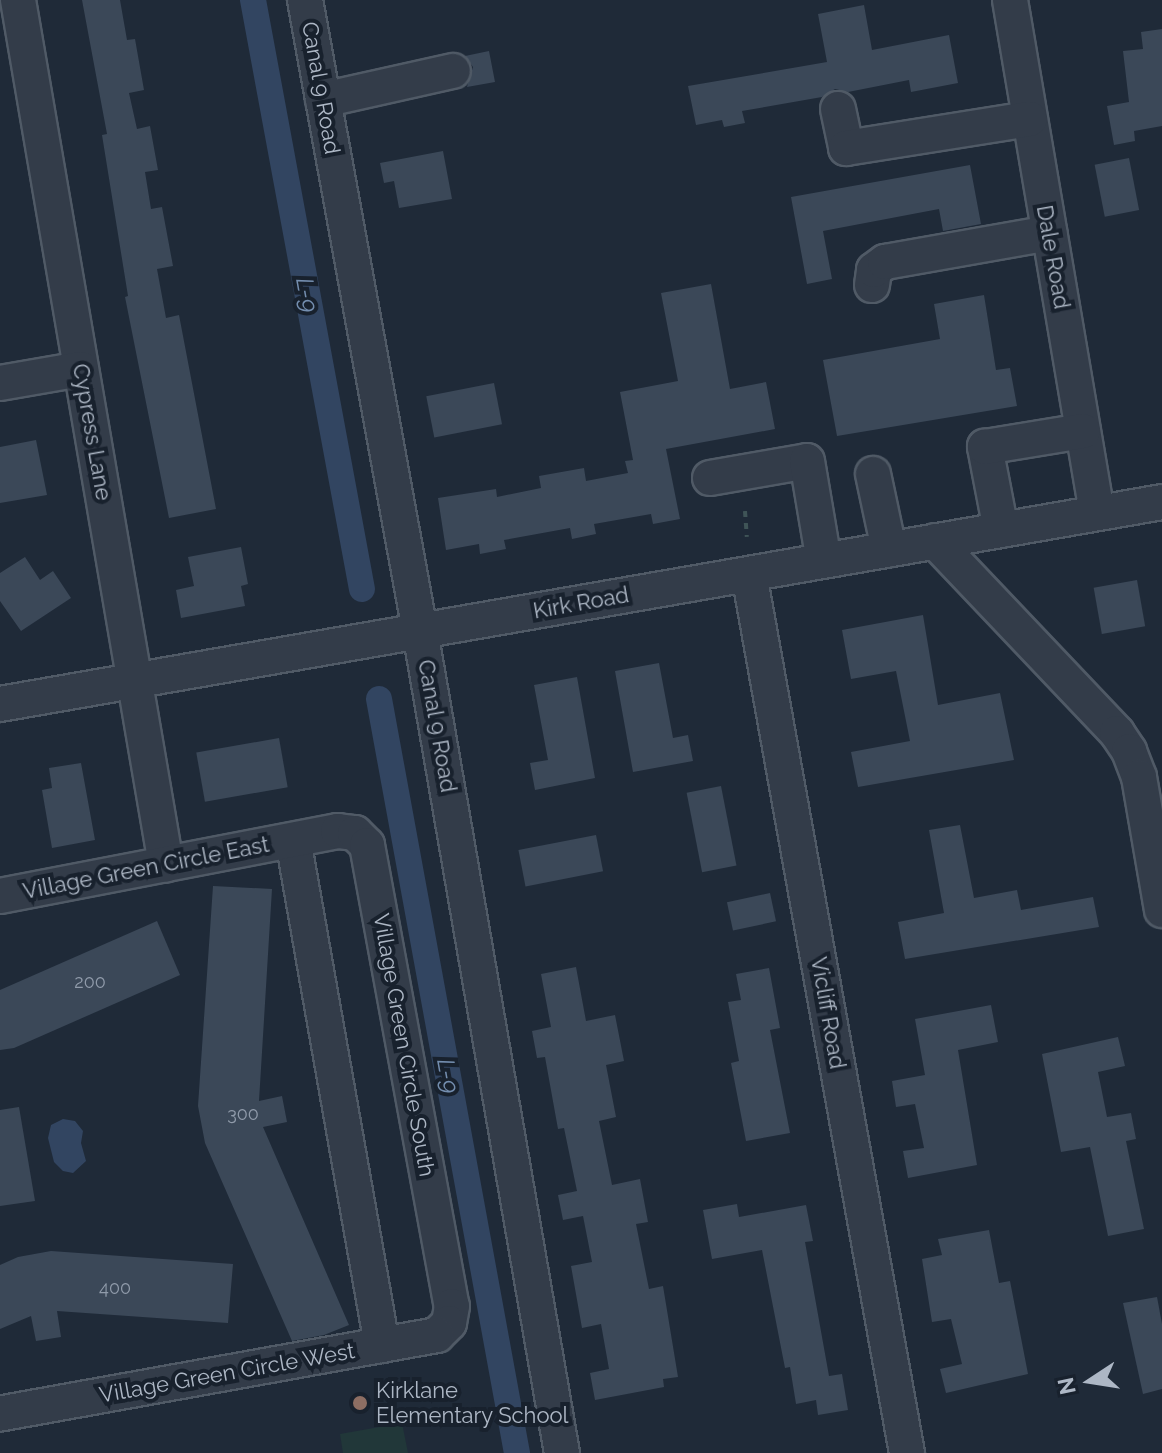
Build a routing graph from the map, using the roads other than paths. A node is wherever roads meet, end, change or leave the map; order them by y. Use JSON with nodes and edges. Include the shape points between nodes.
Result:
{"nodes":[{"id":1,"x":18,"y":0,"type":"edge"},
{"id":2,"x":305,"y":0,"type":"edge"},
{"id":3,"x":1010,"y":0,"type":"edge"},
{"id":4,"x":15,"y":69,"type":"edge"},
{"id":5,"x":453,"y":71,"type":"dead end"},
{"id":6,"x":323,"y":100,"type":"junction"},
{"id":7,"x":838,"y":109,"type":"dead end"},
{"id":8,"x":1030,"y":119,"type":"junction"},
{"id":9,"x":1049,"y":233,"type":"junction"},
{"id":10,"x":872,"y":285,"type":"dead end"},
{"id":11,"x":81,"y":369,"type":"junction"},
{"id":12,"x":0,"y":383,"type":"edge"},
{"id":13,"x":1083,"y":431,"type":"junction"},
{"id":14,"x":873,"y":474,"type":"dead end"},
{"id":15,"x":710,"y":478,"type":"dead end"},
{"id":16,"x":1162,"y":502,"type":"edge"},
{"id":17,"x":1097,"y":513,"type":"junction"},
{"id":18,"x":1001,"y":530,"type":"junction"},
{"id":19,"x":935,"y":541,"type":"junction"},
{"id":20,"x":889,"y":549,"type":"junction"},
{"id":21,"x":824,"y":561,"type":"junction"},
{"id":22,"x":749,"y":574,"type":"junction"},
{"id":23,"x":420,"y":631,"type":"junction"},
{"id":24,"x":134,"y":681,"type":"junction"},
{"id":25,"x":0,"y":704,"type":"edge"},
{"id":26,"x":293,"y":840,"type":"junction"},
{"id":27,"x":166,"y":864,"type":"junction"},
{"id":28,"x":0,"y":896,"type":"edge"},
{"id":29,"x":1161,"y":898,"type":"edge"},
{"id":30,"x":449,"y":1323,"type":"joint"},
{"id":31,"x":382,"y":1345,"type":"junction"},
{"id":32,"x":0,"y":1414,"type":"edge"},
{"id":33,"x":562,"y":1453,"type":"edge"},
{"id":34,"x":907,"y":1453,"type":"edge"}],
"edges":[{"from":1,"to":4,"type":"street","name":"Cypress Lane"},
{"from":2,"to":6,"type":"street","name":"Canal 9 Road"},
{"from":3,"to":8,"type":"street","name":"Dale Road"},
{"from":4,"to":11,"type":"street","name":"Cypress Lane"},
{"from":5,"to":6,"type":"street"},
{"from":6,"to":23,"type":"street","name":"Canal 9 Road"},
{"from":7,"to":8,"type":"street","via":[[846,148]]},
{"from":8,"to":9,"type":"street","name":"Dale Road"},
{"from":9,"to":10,"type":"street","via":[[885,262],[874,270]]},
{"from":9,"to":13,"type":"street","name":"Dale Road"},
{"from":11,"to":12,"type":"street"},
{"from":11,"to":24,"type":"street","name":"Cypress Lane"},
{"from":13,"to":17,"type":"street","name":"Dale Road"},
{"from":13,"to":18,"type":"street","via":[[985,447]]},
{"from":14,"to":20,"type":"street"},
{"from":15,"to":21,"type":"street","via":[[807,461]]},
{"from":16,"to":17,"type":"street","name":"Kirk Road"},
{"from":17,"to":18,"type":"street","name":"Kirk Road"},
{"from":18,"to":19,"type":"street","name":"Kirk Road"},
{"from":19,"to":20,"type":"street","name":"Kirk Road"},
{"from":19,"to":29,"type":"street","via":[[1129,751],[1139,777]]},
{"from":20,"to":21,"type":"street","name":"Kirk Road"},
{"from":21,"to":22,"type":"street","name":"Kirk Road"},
{"from":22,"to":23,"type":"street","name":"Kirk Road"},
{"from":22,"to":34,"type":"street","name":"Vicliff Road"},
{"from":23,"to":24,"type":"street","name":"Kirk Road"},
{"from":23,"to":33,"type":"street","name":"Canal 9 Road"},
{"from":24,"to":25,"type":"street","name":"Kirk Road"},
{"from":24,"to":27,"type":"street","name":"Cypress Lane"},
{"from":26,"to":27,"type":"street","name":"Village Green Circle East"},
{"from":26,"to":30,"type":"street","name":"Village Green Circle South","via":[[338,831],[355,833],[367,845],[452,1306]]},
{"from":26,"to":31,"type":"street"},
{"from":27,"to":28,"type":"street","name":"Village Green Circle East"},
{"from":30,"to":31,"type":"street","name":"Village Green Circle West","via":[[437,1335]]},
{"from":31,"to":32,"type":"street","name":"Village Green Circle West"}]}
